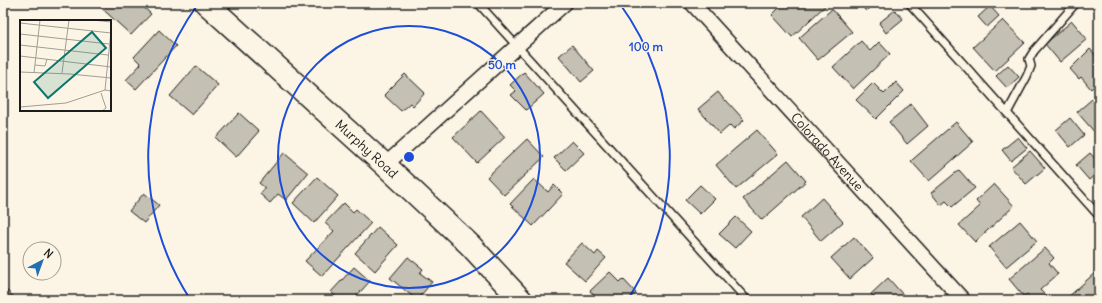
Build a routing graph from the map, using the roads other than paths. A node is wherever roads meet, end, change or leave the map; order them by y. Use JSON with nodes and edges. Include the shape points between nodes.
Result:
{"nodes":[{"id":1,"x":206,"y":3,"type":"edge"},
{"id":2,"x":478,"y":3,"type":"edge"},
{"id":3,"x":565,"y":3,"type":"edge"},
{"id":4,"x":692,"y":3,"type":"edge"},
{"id":5,"x":909,"y":3,"type":"edge"},
{"id":6,"x":1076,"y":3,"type":"edge"},
{"id":7,"x":517,"y":46,"type":"junction"},
{"id":8,"x":1007,"y":113,"type":"junction"},
{"id":9,"x":385,"y":165,"type":"junction"},
{"id":10,"x":1099,"y":216,"type":"edge"},
{"id":11,"x":521,"y":300,"type":"edge"},
{"id":12,"x":747,"y":300,"type":"edge"},
{"id":13,"x":963,"y":300,"type":"edge"}],
"edges":[{"from":1,"to":9,"type":"main road","name":"Murphy Road"},
{"from":2,"to":7,"type":"lane"},
{"from":3,"to":7,"type":"street"},
{"from":4,"to":13,"type":"street","name":"Colorado Avenue"},
{"from":5,"to":8,"type":"lane"},
{"from":6,"to":8,"type":"lane","via":[[1034,51],[1029,59],[1031,66],[1028,76]]},
{"from":7,"to":9,"type":"street"},
{"from":7,"to":12,"type":"lane"},
{"from":8,"to":10,"type":"lane"},
{"from":9,"to":11,"type":"main road","name":"Murphy Road","via":[[470,245]]}]}
